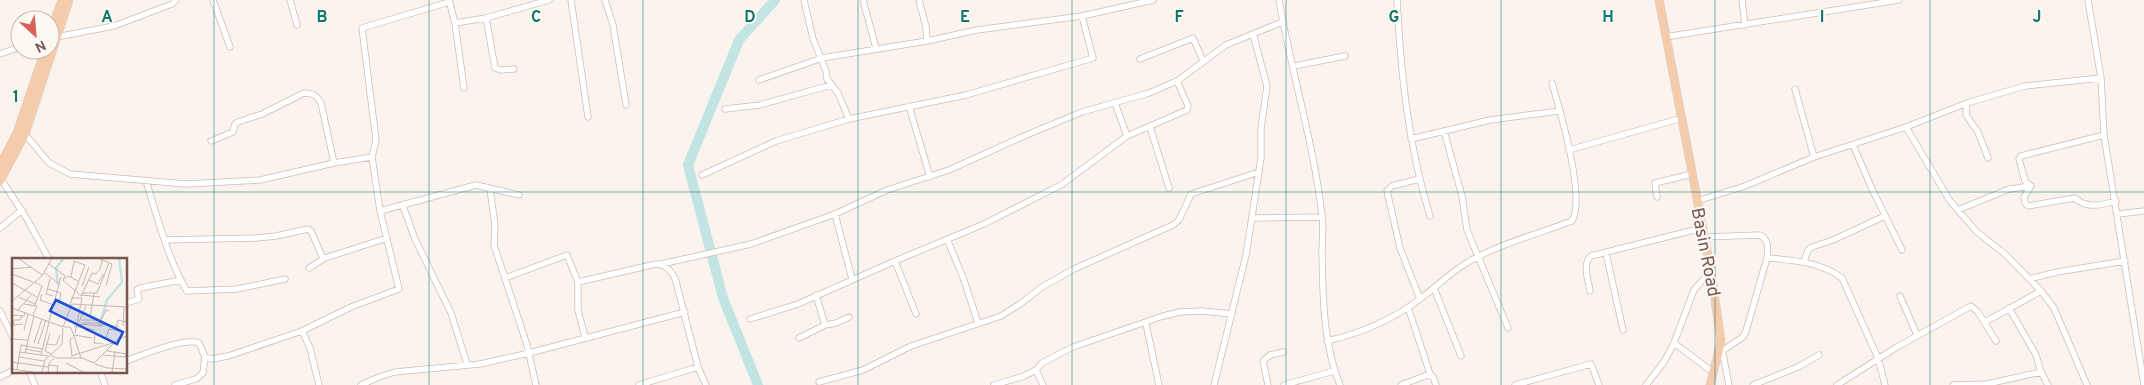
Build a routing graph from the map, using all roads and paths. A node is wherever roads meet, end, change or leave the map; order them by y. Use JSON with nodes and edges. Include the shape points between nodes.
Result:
{"nodes":[{"id":1,"x":69,"y":0,"type":"edge"},
{"id":2,"x":176,"y":0,"type":"edge"},
{"id":3,"x":213,"y":0,"type":"edge"},
{"id":4,"x":290,"y":0,"type":"edge"},
{"id":5,"x":548,"y":0,"type":"edge"},
{"id":6,"x":572,"y":0,"type":"edge"},
{"id":7,"x":605,"y":0,"type":"edge"},
{"id":8,"x":804,"y":0,"type":"edge"},
{"id":9,"x":863,"y":0,"type":"edge"},
{"id":10,"x":919,"y":0,"type":"edge"},
{"id":11,"x":1153,"y":0,"type":"edge"},
{"id":12,"x":1279,"y":0,"type":"edge"},
{"id":13,"x":1397,"y":0,"type":"edge"},
{"id":14,"x":1659,"y":0,"type":"edge"},
{"id":15,"x":1742,"y":0,"type":"edge"},
{"id":16,"x":1899,"y":0,"type":"edge"},
{"id":17,"x":2088,"y":0,"type":"edge"},
{"id":18,"x":449,"y":1,"type":"edge"},
{"id":19,"x":1082,"y":16,"type":"junction"},
{"id":20,"x":486,"y":18,"type":"junction"},
{"id":21,"x":60,"y":20,"type":"edge"},
{"id":22,"x":1282,"y":22,"type":"junction"},
{"id":23,"x":455,"y":23,"type":"junction"},
{"id":24,"x":297,"y":25,"type":"dead end"},
{"id":25,"x":1746,"y":25,"type":"junction"},
{"id":26,"x":60,"y":34,"type":"edge"},
{"id":27,"x":1253,"y":34,"type":"junction"},
{"id":28,"x":1665,"y":37,"type":"junction"},
{"id":29,"x":927,"y":41,"type":"junction"},
{"id":30,"x":230,"y":47,"type":"dead end"},
{"id":31,"x":876,"y":48,"type":"junction"},
{"id":32,"x":1345,"y":56,"type":"dead end"},
{"id":33,"x":822,"y":58,"type":"junction"},
{"id":34,"x":1140,"y":59,"type":"dead end"},
{"id":35,"x":41,"y":60,"type":"edge"},
{"id":36,"x":46,"y":60,"type":"edge"},
{"id":37,"x":1203,"y":61,"type":"junction"},
{"id":38,"x":1294,"y":66,"type":"junction"},
{"id":39,"x":514,"y":69,"type":"dead end"},
{"id":40,"x":2101,"y":78,"type":"junction"},
{"id":41,"x":759,"y":80,"type":"dead end"},
{"id":42,"x":1177,"y":81,"type":"junction"},
{"id":43,"x":1552,"y":83,"type":"dead end"},
{"id":44,"x":831,"y":85,"type":"junction"},
{"id":45,"x":464,"y":88,"type":"dead end"},
{"id":46,"x":1795,"y":88,"type":"dead end"},
{"id":47,"x":1115,"y":103,"type":"junction"},
{"id":48,"x":1967,"y":103,"type":"junction"},
{"id":49,"x":626,"y":105,"type":"dead end"},
{"id":50,"x":908,"y":106,"type":"junction"},
{"id":51,"x":725,"y":110,"type":"dead end"},
{"id":52,"x":1559,"y":111,"type":"junction"},
{"id":53,"x":588,"y":117,"type":"dead end"},
{"id":54,"x":1682,"y":118,"type":"junction"},
{"id":55,"x":849,"y":119,"type":"junction"},
{"id":56,"x":1150,"y":127,"type":"junction"},
{"id":57,"x":1906,"y":127,"type":"junction"},
{"id":58,"x":1444,"y":131,"type":"junction"},
{"id":59,"x":25,"y":134,"type":"junction"},
{"id":60,"x":2104,"y":135,"type":"junction"},
{"id":61,"x":1127,"y":136,"type":"junction"},
{"id":62,"x":1411,"y":139,"type":"junction"},
{"id":63,"x":211,"y":141,"type":"dead end"},
{"id":64,"x":1853,"y":145,"type":"junction"},
{"id":65,"x":1569,"y":150,"type":"junction"},
{"id":66,"x":372,"y":157,"type":"junction"},
{"id":67,"x":1814,"y":157,"type":"junction"},
{"id":68,"x":1988,"y":158,"type":"dead end"},
{"id":69,"x":334,"y":163,"type":"junction"},
{"id":70,"x":0,"y":165,"type":"edge"},
{"id":71,"x":1259,"y":172,"type":"junction"},
{"id":72,"x":1692,"y":174,"type":"junction"},
{"id":73,"x":702,"y":175,"type":"dead end"},
{"id":74,"x":930,"y":177,"type":"junction"},
{"id":75,"x":1419,"y":179,"type":"junction"},
{"id":76,"x":1,"y":180,"type":"edge"},
{"id":77,"x":146,"y":181,"type":"junction"},
{"id":78,"x":2031,"y":186,"type":"junction"},
{"id":79,"x":490,"y":188,"type":"junction"},
{"id":80,"x":1169,"y":188,"type":"dead end"},
{"id":81,"x":519,"y":195,"type":"dead end"},
{"id":82,"x":1658,"y":197,"type":"dead end"},
{"id":83,"x":1696,"y":201,"type":"junction"},
{"id":84,"x":2116,"y":201,"type":"junction"},
{"id":85,"x":403,"y":206,"type":"junction"},
{"id":86,"x":22,"y":210,"type":"junction"},
{"id":87,"x":1958,"y":210,"type":"junction"},
{"id":88,"x":380,"y":211,"type":"junction"},
{"id":89,"x":2144,"y":211,"type":"edge"},
{"id":90,"x":836,"y":214,"type":"junction"},
{"id":91,"x":2118,"y":214,"type":"junction"},
{"id":92,"x":1430,"y":216,"type":"dead end"},
{"id":93,"x":1885,"y":216,"type":"junction"},
{"id":94,"x":1253,"y":218,"type":"junction"},
{"id":95,"x":1323,"y":218,"type":"junction"},
{"id":96,"x":0,"y":228,"type":"edge"},
{"id":97,"x":1702,"y":228,"type":"junction"},
{"id":98,"x":1704,"y":236,"type":"junction"},
{"id":99,"x":387,"y":238,"type":"junction"},
{"id":100,"x":947,"y":239,"type":"junction"},
{"id":101,"x":165,"y":240,"type":"junction"},
{"id":102,"x":1902,"y":250,"type":"dead end"},
{"id":103,"x":1606,"y":253,"type":"junction"},
{"id":104,"x":1477,"y":257,"type":"junction"},
{"id":105,"x":48,"y":258,"type":"edge"},
{"id":106,"x":325,"y":258,"type":"junction"},
{"id":107,"x":1768,"y":258,"type":"junction"},
{"id":108,"x":2125,"y":260,"type":"junction"},
{"id":109,"x":895,"y":261,"type":"junction"},
{"id":110,"x":1804,"y":261,"type":"junction"},
{"id":111,"x":661,"y":264,"type":"junction"},
{"id":112,"x":309,"y":268,"type":"dead end"},
{"id":113,"x":1712,"y":271,"type":"junction"},
{"id":114,"x":505,"y":278,"type":"junction"},
{"id":115,"x":285,"y":279,"type":"dead end"},
{"id":116,"x":852,"y":279,"type":"junction"},
{"id":117,"x":2029,"y":279,"type":"junction"},
{"id":118,"x":181,"y":280,"type":"junction"},
{"id":119,"x":578,"y":282,"type":"junction"},
{"id":120,"x":1434,"y":288,"type":"junction"},
{"id":121,"x":1590,"y":291,"type":"dead end"},
{"id":122,"x":2041,"y":291,"type":"junction"},
{"id":123,"x":816,"y":295,"type":"junction"},
{"id":124,"x":1900,"y":296,"type":"dead end"},
{"id":125,"x":1420,"y":299,"type":"junction"},
{"id":126,"x":128,"y":302,"type":"edge"},
{"id":127,"x":1408,"y":307,"type":"junction"},
{"id":128,"x":2010,"y":308,"type":"junction"},
{"id":129,"x":0,"y":311,"type":"edge"},
{"id":130,"x":685,"y":312,"type":"junction"},
{"id":131,"x":916,"y":314,"type":"dead end"},
{"id":132,"x":1232,"y":314,"type":"junction"},
{"id":133,"x":849,"y":317,"type":"dead end"},
{"id":134,"x":750,"y":319,"type":"dead end"},
{"id":135,"x":2,"y":321,"type":"edge"},
{"id":136,"x":1984,"y":322,"type":"junction"},
{"id":137,"x":978,"y":323,"type":"junction"},
{"id":138,"x":1146,"y":324,"type":"junction"},
{"id":139,"x":825,"y":325,"type":"junction"},
{"id":140,"x":1508,"y":328,"type":"dead end"},
{"id":141,"x":1623,"y":330,"type":"dead end"},
{"id":142,"x":302,"y":331,"type":"junction"},
{"id":143,"x":1918,"y":335,"type":"junction"},
{"id":144,"x":12,"y":337,"type":"edge"},
{"id":145,"x":585,"y":337,"type":"junction"},
{"id":146,"x":799,"y":338,"type":"dead end"},
{"id":147,"x":1327,"y":341,"type":"junction"},
{"id":148,"x":1996,"y":341,"type":"dead end"},
{"id":149,"x":1721,"y":342,"type":"junction"},
{"id":150,"x":1674,"y":343,"type":"junction"},
{"id":151,"x":1722,"y":351,"type":"junction"},
{"id":152,"x":1283,"y":352,"type":"dead end"},
{"id":153,"x":529,"y":353,"type":"junction"},
{"id":154,"x":1820,"y":355,"type":"dead end"},
{"id":155,"x":1461,"y":356,"type":"dead end"},
{"id":156,"x":205,"y":357,"type":"junction"},
{"id":157,"x":1878,"y":358,"type":"junction"},
{"id":158,"x":128,"y":360,"type":"edge"},
{"id":159,"x":467,"y":364,"type":"junction"},
{"id":160,"x":698,"y":367,"type":"junction"},
{"id":161,"x":1036,"y":370,"type":"junction"},
{"id":162,"x":12,"y":371,"type":"edge"},
{"id":163,"x":1334,"y":371,"type":"junction"},
{"id":164,"x":29,"y":372,"type":"edge"},
{"id":165,"x":100,"y":372,"type":"edge"},
{"id":166,"x":2041,"y":372,"type":"junction"},
{"id":167,"x":1714,"y":373,"type":"junction"},
{"id":168,"x":1430,"y":374,"type":"junction"},
{"id":169,"x":0,"y":377,"type":"edge"},
{"id":170,"x":2014,"y":377,"type":"junction"},
{"id":171,"x":819,"y":382,"type":"dead end"},
{"id":172,"x":35,"y":385,"type":"edge"},
{"id":173,"x":105,"y":385,"type":"edge"},
{"id":174,"x":174,"y":385,"type":"edge"},
{"id":175,"x":319,"y":385,"type":"edge"},
{"id":176,"x":361,"y":385,"type":"edge"},
{"id":177,"x":536,"y":385,"type":"edge"},
{"id":178,"x":639,"y":385,"type":"edge"},
{"id":179,"x":706,"y":385,"type":"edge"},
{"id":180,"x":994,"y":385,"type":"edge"},
{"id":181,"x":1043,"y":385,"type":"edge"},
{"id":182,"x":1159,"y":385,"type":"edge"},
{"id":183,"x":1214,"y":385,"type":"edge"},
{"id":184,"x":1268,"y":385,"type":"edge"},
{"id":185,"x":1284,"y":385,"type":"edge"},
{"id":186,"x":1340,"y":385,"type":"edge"},
{"id":187,"x":1401,"y":385,"type":"edge"},
{"id":188,"x":1436,"y":385,"type":"edge"},
{"id":189,"x":1515,"y":385,"type":"edge"},
{"id":190,"x":1599,"y":385,"type":"edge"},
{"id":191,"x":1646,"y":385,"type":"edge"},
{"id":192,"x":1710,"y":385,"type":"edge"},
{"id":193,"x":1729,"y":385,"type":"edge"},
{"id":194,"x":1753,"y":385,"type":"edge"},
{"id":195,"x":1838,"y":385,"type":"edge"},
{"id":196,"x":1885,"y":385,"type":"edge"},
{"id":197,"x":1953,"y":385,"type":"edge"},
{"id":198,"x":2017,"y":385,"type":"edge"},
{"id":199,"x":2048,"y":385,"type":"edge"},
{"id":200,"x":2087,"y":385,"type":"edge"},
{"id":201,"x":2144,"y":385,"type":"edge"}],
"edges":[{"from":1,"to":21,"type":"main road"},
{"from":2,"to":26,"type":"street","via":[[114,26]]},
{"from":3,"to":30,"type":"street"},
{"from":4,"to":24,"type":"street"},
{"from":5,"to":20,"type":"street"},
{"from":6,"to":53,"type":"street"},
{"from":7,"to":49,"type":"street","via":[[613,25]]},
{"from":8,"to":33,"type":"street","via":[[813,39]]},
{"from":9,"to":31,"type":"street"},
{"from":10,"to":29,"type":"street"},
{"from":11,"to":19,"type":"street"},
{"from":12,"to":22,"type":"street"},
{"from":13,"to":62,"type":"street","via":[[1404,104]]},
{"from":14,"to":28,"type":"main road","name":"Basin Road"},
{"from":15,"to":25,"type":"street"},
{"from":16,"to":25,"type":"street"},
{"from":17,"to":40,"type":"street"},
{"from":18,"to":23,"type":"street"},
{"from":18,"to":66,"type":"street","via":[[362,28],[376,140]]},
{"from":19,"to":29,"type":"street","via":[[976,30]]},
{"from":19,"to":50,"type":"street","via":[[1093,58],[966,95]]},
{"from":20,"to":23,"type":"street"},
{"from":20,"to":39,"type":"street","via":[[495,68]]},
{"from":22,"to":27,"type":"street"},
{"from":22,"to":38,"type":"street"},
{"from":23,"to":45,"type":"street"},
{"from":25,"to":28,"type":"street"},
{"from":27,"to":37,"type":"street"},
{"from":27,"to":71,"type":"street","via":[[1267,86]]},
{"from":28,"to":54,"type":"main road","name":"Basin Road"},
{"from":29,"to":31,"type":"street"},
{"from":31,"to":33,"type":"street"},
{"from":32,"to":38,"type":"street"},
{"from":33,"to":41,"type":"street"},
{"from":33,"to":44,"type":"street"},
{"from":34,"to":37,"type":"street","via":[[1193,38]]},
{"from":35,"to":70,"type":"main road","via":[[17,133]]},
{"from":36,"to":59,"type":"main road"},
{"from":37,"to":42,"type":"street"},
{"from":38,"to":95,"type":"street"},
{"from":40,"to":48,"type":"street","via":[[2025,86]]},
{"from":40,"to":60,"type":"street"},
{"from":42,"to":47,"type":"street"},
{"from":42,"to":56,"type":"street","via":[[1187,110]]},
{"from":43,"to":52,"type":"street"},
{"from":44,"to":51,"type":"street","via":[[760,105]]},
{"from":44,"to":55,"type":"street"},
{"from":46,"to":67,"type":"street"},
{"from":47,"to":61,"type":"street"},
{"from":47,"to":74,"type":"street","via":[[1055,122]]},
{"from":48,"to":57,"type":"street"},
{"from":48,"to":68,"type":"street","via":[[1966,115],[1978,132]]},
{"from":50,"to":55,"type":"street"},
{"from":50,"to":74,"type":"street"},
{"from":52,"to":58,"type":"street","via":[[1490,120]]},
{"from":52,"to":65,"type":"street"},
{"from":54,"to":65,"type":"street"},
{"from":54,"to":72,"type":"main road","name":"Basin Road"},
{"from":55,"to":73,"type":"street","via":[[776,141]]},
{"from":56,"to":61,"type":"street"},
{"from":56,"to":80,"type":"street"},
{"from":57,"to":64,"type":"street"},
{"from":57,"to":87,"type":"street"},
{"from":58,"to":62,"type":"street"},
{"from":58,"to":104,"type":"street"},
{"from":59,"to":76,"type":"main road"},
{"from":59,"to":77,"type":"street","via":[[50,163],[70,174]]},
{"from":60,"to":78,"type":"street","via":[[2021,156],[2025,181]]},
{"from":60,"to":84,"type":"street"},
{"from":61,"to":100,"type":"street","via":[[1052,190]]},
{"from":62,"to":75,"type":"street"},
{"from":63,"to":69,"type":"street","via":[[233,132],[238,122],[304,93],[312,93],[321,103]]},
{"from":64,"to":67,"type":"street"},
{"from":64,"to":93,"type":"street"},
{"from":65,"to":104,"type":"street","via":[[1576,207],[1572,221]]},
{"from":66,"to":69,"type":"street"},
{"from":66,"to":88,"type":"street"},
{"from":67,"to":83,"type":"street","via":[[1745,186]]},
{"from":69,"to":77,"type":"street","via":[[260,180],[186,184]]},
{"from":71,"to":94,"type":"street"},
{"from":71,"to":137,"type":"street","via":[[1191,194],[1179,220],[1173,225],[1074,269],[1001,316]]},
{"from":72,"to":82,"type":"street","via":[[1655,184]]},
{"from":72,"to":83,"type":"main road","name":"Basin Road"},
{"from":74,"to":90,"type":"street","via":[[888,190]]},
{"from":75,"to":92,"type":"street"},
{"from":75,"to":125,"type":"street","via":[[1387,190],[1400,248]]},
{"from":76,"to":86,"type":"street"},
{"from":77,"to":101,"type":"street"},
{"from":78,"to":84,"type":"street","via":[[2024,198],[2028,206],[2075,198],[2090,205]]},
{"from":78,"to":87,"type":"street","via":[[2000,192]]},
{"from":79,"to":81,"type":"street"},
{"from":79,"to":85,"type":"street","via":[[476,185]]},
{"from":79,"to":114,"type":"street","via":[[494,245]]},
{"from":83,"to":97,"type":"main road","name":"Basin Road"},
{"from":84,"to":91,"type":"street"},
{"from":85,"to":88,"type":"street"},
{"from":85,"to":159,"type":"street","via":[[415,239],[451,313]]},
{"from":86,"to":96,"type":"street"},
{"from":86,"to":105,"type":"street"},
{"from":87,"to":117,"type":"street","via":[[1977,232]]},
{"from":88,"to":99,"type":"street"},
{"from":89,"to":91,"type":"street"},
{"from":90,"to":111,"type":"street","via":[[751,244]]},
{"from":90,"to":116,"type":"street"},
{"from":91,"to":108,"type":"street"},
{"from":93,"to":102,"type":"street"},
{"from":93,"to":110,"type":"street","via":[[1812,247]]},
{"from":94,"to":95,"type":"street"},
{"from":94,"to":132,"type":"street"},
{"from":95,"to":147,"type":"street","via":[[1323,303]]},
{"from":97,"to":98,"type":"main road","name":"Basin Road"},
{"from":97,"to":103,"type":"street"},
{"from":98,"to":107,"type":"street","via":[[1760,235],[1768,246]]},
{"from":98,"to":113,"type":"main road","name":"Basin Road"},
{"from":99,"to":106,"type":"street"},
{"from":99,"to":142,"type":"street","via":[[399,289]]},
{"from":100,"to":109,"type":"street"},
{"from":100,"to":137,"type":"street"},
{"from":101,"to":106,"type":"street","via":[[256,238],[308,229]]},
{"from":101,"to":118,"type":"street"},
{"from":103,"to":121,"type":"street","via":[[1591,256],[1586,262]]},
{"from":103,"to":141,"type":"street"},
{"from":104,"to":120,"type":"street"},
{"from":104,"to":140,"type":"street"},
{"from":106,"to":112,"type":"street"},
{"from":107,"to":110,"type":"street"},
{"from":107,"to":151,"type":"street","via":[[1746,331],[1743,337]]},
{"from":108,"to":117,"type":"street"},
{"from":108,"to":201,"type":"street"},
{"from":109,"to":116,"type":"street"},
{"from":109,"to":131,"type":"street"},
{"from":110,"to":157,"type":"street","via":[[1842,278]]},
{"from":111,"to":119,"type":"street"},
{"from":111,"to":130,"type":"street","via":[[675,278]]},
{"from":113,"to":149,"type":"main road","name":"Basin Road"},
{"from":113,"to":150,"type":"street","via":[[1694,290]]},
{"from":114,"to":119,"type":"street","via":[[567,255]]},
{"from":114,"to":153,"type":"street"},
{"from":115,"to":118,"type":"street","via":[[237,289],[196,292],[188,291]]},
{"from":116,"to":123,"type":"street"},
{"from":117,"to":122,"type":"street"},
{"from":118,"to":126,"type":"street","via":[[140,288],[137,290],[139,299]]},
{"from":119,"to":145,"type":"street","via":[[578,310]]},
{"from":120,"to":125,"type":"street"},
{"from":120,"to":155,"type":"street"},
{"from":122,"to":128,"type":"street"},
{"from":122,"to":200,"type":"street","via":[[2054,308]]},
{"from":123,"to":134,"type":"street"},
{"from":123,"to":139,"type":"street"},
{"from":124,"to":143,"type":"street"},
{"from":125,"to":127,"type":"street"},
{"from":127,"to":147,"type":"street","via":[[1380,324]]},
{"from":127,"to":168,"type":"street"},
{"from":128,"to":136,"type":"street"},
{"from":128,"to":166,"type":"street","via":[[2036,355]]},
{"from":129,"to":135,"type":"street"},
{"from":130,"to":145,"type":"street"},
{"from":130,"to":160,"type":"street"},
{"from":132,"to":138,"type":"street","via":[[1180,312]]},
{"from":132,"to":183,"type":"street"},
{"from":133,"to":139,"type":"street"},
{"from":135,"to":144,"type":"street"},
{"from":136,"to":143,"type":"street","via":[[1971,306]]},
{"from":136,"to":148,"type":"street"},
{"from":137,"to":171,"type":"street","via":[[911,346],[863,370]]},
{"from":138,"to":161,"type":"street","via":[[1073,347]]},
{"from":138,"to":182,"type":"street"},
{"from":139,"to":146,"type":"street"},
{"from":142,"to":156,"type":"street","via":[[228,356]]},
{"from":142,"to":175,"type":"street","via":[[310,348]]},
{"from":143,"to":157,"type":"street"},
{"from":145,"to":153,"type":"street"},
{"from":147,"to":163,"type":"street"},
{"from":149,"to":151,"type":"street","name":"Basin Road"},
{"from":149,"to":167,"type":"main road"},
{"from":150,"to":167,"type":"street"},
{"from":150,"to":191,"type":"street"},
{"from":151,"to":193,"type":"street","name":"Basin Road"},
{"from":152,"to":184,"type":"street","via":[[1263,360]]},
{"from":153,"to":159,"type":"street"},
{"from":153,"to":177,"type":"street"},
{"from":154,"to":194,"type":"street","via":[[1798,368]]},
{"from":156,"to":158,"type":"street","via":[[199,343],[195,342]]},
{"from":156,"to":174,"type":"street","via":[[201,376]]},
{"from":157,"to":195,"type":"street"},
{"from":157,"to":196,"type":"street"},
{"from":159,"to":176,"type":"street","via":[[395,372]]},
{"from":160,"to":178,"type":"street"},
{"from":160,"to":179,"type":"street"},
{"from":161,"to":180,"type":"street"},
{"from":161,"to":181,"type":"street"},
{"from":162,"to":169,"type":"street"},
{"from":163,"to":185,"type":"street"},
{"from":163,"to":186,"type":"street"},
{"from":164,"to":172,"type":"street"},
{"from":165,"to":173,"type":"street"},
{"from":166,"to":170,"type":"street"},
{"from":166,"to":199,"type":"street"},
{"from":167,"to":192,"type":"main road"},
{"from":168,"to":187,"type":"street"},
{"from":168,"to":188,"type":"street"},
{"from":170,"to":197,"type":"street","via":[[1987,384]]},
{"from":170,"to":198,"type":"street"},
{"from":189,"to":190,"type":"street","via":[[1591,364]]}]}
